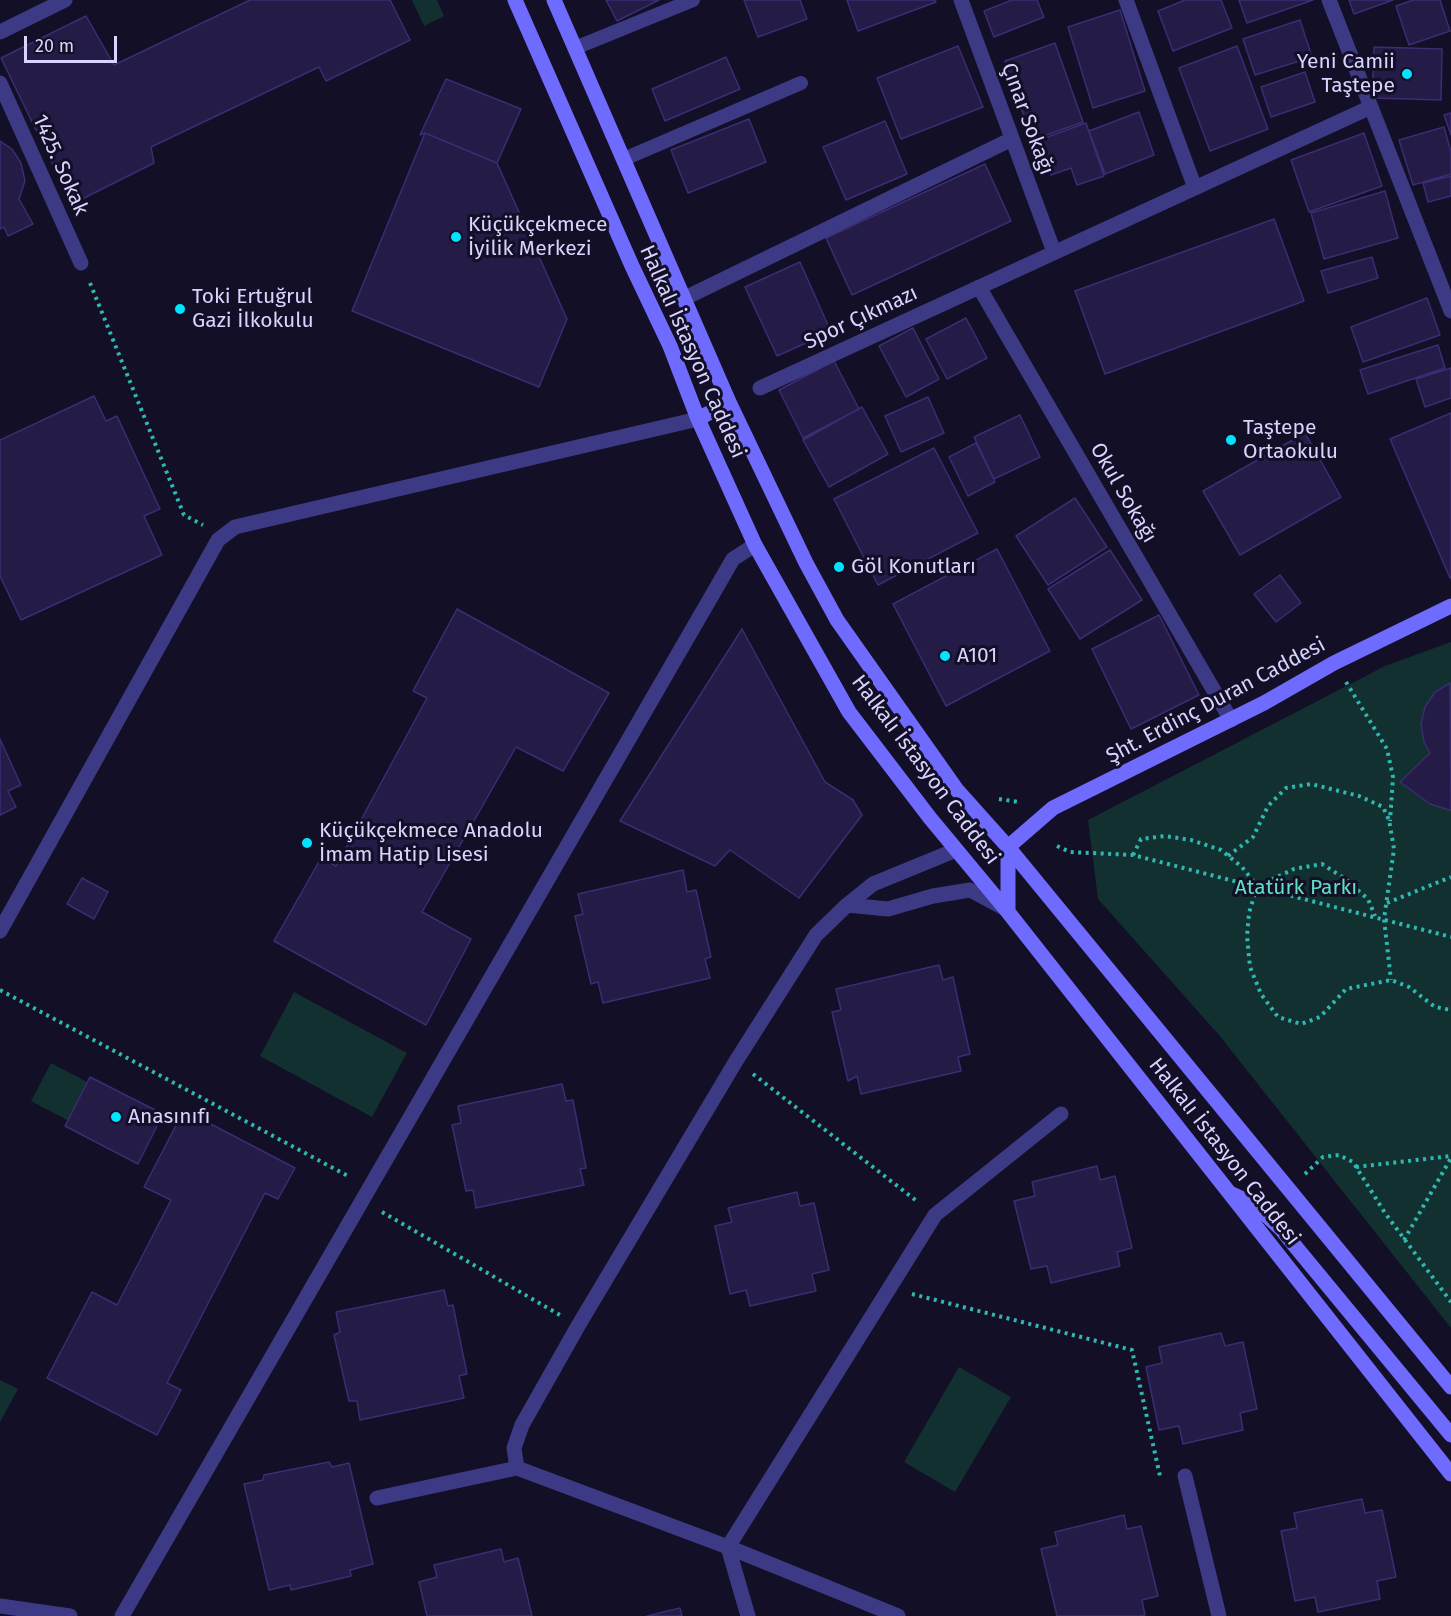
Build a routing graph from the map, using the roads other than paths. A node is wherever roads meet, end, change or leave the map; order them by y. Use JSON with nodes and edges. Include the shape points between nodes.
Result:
{"nodes":[{"id":1,"x":65,"y":0,"type":"edge"},
{"id":2,"x":515,"y":0,"type":"edge"},
{"id":3,"x":554,"y":0,"type":"edge"},
{"id":4,"x":693,"y":0,"type":"edge"},
{"id":5,"x":961,"y":0,"type":"edge"},
{"id":6,"x":1126,"y":0,"type":"edge"},
{"id":7,"x":1329,"y":0,"type":"edge"},
{"id":8,"x":0,"y":32,"type":"edge"},
{"id":9,"x":576,"y":48,"type":"junction"},
{"id":10,"x":0,"y":83,"type":"edge"},
{"id":11,"x":801,"y":83,"type":"dead end"},
{"id":12,"x":1371,"y":107,"type":"junction"},
{"id":13,"x":1012,"y":139,"type":"junction"},
{"id":14,"x":624,"y":159,"type":"junction"},
{"id":15,"x":1195,"y":188,"type":"junction"},
{"id":16,"x":1054,"y":252,"type":"junction"},
{"id":17,"x":81,"y":263,"type":"road end"},
{"id":18,"x":979,"y":287,"type":"junction"},
{"id":19,"x":685,"y":298,"type":"junction"},
{"id":20,"x":1451,"y":311,"type":"edge"},
{"id":21,"x":760,"y":388,"type":"dead end"},
{"id":22,"x":729,"y":402,"type":"junction"},
{"id":23,"x":698,"y":418,"type":"junction"},
{"id":24,"x":755,"y":545,"type":"junction"},
{"id":25,"x":1451,"y":606,"type":"edge"},
{"id":26,"x":1231,"y":720,"type":"junction"},
{"id":27,"x":1008,"y":847,"type":"junction"},
{"id":28,"x":956,"y":850,"type":"junction"},
{"id":29,"x":847,"y":905,"type":"junction"},
{"id":30,"x":1008,"y":912,"type":"junction"},
{"id":31,"x":0,"y":931,"type":"edge"},
{"id":32,"x":1061,"y":1114,"type":"dead end"},
{"id":33,"x":1230,"y":1193,"type":"junction"},
{"id":34,"x":1451,"y":1387,"type":"edge"},
{"id":35,"x":1451,"y":1435,"type":"edge"},
{"id":36,"x":517,"y":1468,"type":"junction"},
{"id":37,"x":1451,"y":1474,"type":"edge"},
{"id":38,"x":1185,"y":1476,"type":"road end"},
{"id":39,"x":377,"y":1498,"type":"dead end"},
{"id":40,"x":728,"y":1547,"type":"junction"},
{"id":41,"x":0,"y":1606,"type":"edge"},
{"id":42,"x":70,"y":1616,"type":"edge"},
{"id":43,"x":122,"y":1616,"type":"edge"},
{"id":44,"x":748,"y":1616,"type":"edge"},
{"id":45,"x":898,"y":1616,"type":"edge"},
{"id":46,"x":1219,"y":1616,"type":"edge"}],
"edges":[{"from":1,"to":8,"type":"street"},
{"from":2,"to":23,"type":"main road","name":"Halkalı İstasyon Caddesi","via":[[670,346]]},
{"from":3,"to":9,"type":"main road","name":"Halkalı İstasyon Caddesi"},
{"from":4,"to":9,"type":"lane"},
{"from":5,"to":13,"type":"street","name":"Çınar Sokağı"},
{"from":6,"to":15,"type":"street"},
{"from":7,"to":12,"type":"street"},
{"from":9,"to":14,"type":"main road","name":"Halkalı İstasyon Caddesi"},
{"from":10,"to":17,"type":"street","name":"1425. Sokak"},
{"from":11,"to":14,"type":"lane"},
{"from":12,"to":15,"type":"street","name":"Spor Çıkmazı"},
{"from":12,"to":20,"type":"street"},
{"from":13,"to":16,"type":"street","name":"Çınar Sokağı"},
{"from":13,"to":19,"type":"street"},
{"from":14,"to":19,"type":"main road","name":"Halkalı İstasyon Caddesi"},
{"from":15,"to":16,"type":"street","name":"Spor Çıkmazı"},
{"from":16,"to":18,"type":"street","name":"Spor Çıkmazı"},
{"from":18,"to":21,"type":"street","name":"Spor Çıkmazı"},
{"from":18,"to":26,"type":"street","name":"Okul Sokağı"},
{"from":19,"to":22,"type":"main road","name":"Halkalı İstasyon Caddesi"},
{"from":22,"to":23,"type":"main road"},
{"from":22,"to":27,"type":"main road","name":"Halkalı İstasyon Caddesi","via":[[837,620],[957,790]]},
{"from":23,"to":24,"type":"main road","name":"Halkalı İstasyon Caddesi"},
{"from":23,"to":31,"type":"street","via":[[235,527],[218,540]]},
{"from":24,"to":28,"type":"main road","name":"Halkalı İstasyon Caddesi","via":[[849,712]]},
{"from":24,"to":43,"type":"street","via":[[733,559]]},
{"from":25,"to":26,"type":"main road","name":"Şht. Erdinç Duran Caddesi","via":[[1334,663]]},
{"from":26,"to":27,"type":"main road","name":"Şht. Erdinç Duran Caddesi","via":[[1053,808]]},
{"from":27,"to":30,"type":"main road"},
{"from":27,"to":34,"type":"main road","name":"Halkalı İstasyon Caddesi"},
{"from":28,"to":29,"type":"street","via":[[873,884]]},
{"from":28,"to":30,"type":"main road","name":"Halkalı İstasyon Caddesi"},
{"from":29,"to":30,"type":"street","via":[[888,909],[970,890]]},
{"from":29,"to":36,"type":"street","via":[[816,935],[578,1326],[522,1425],[514,1448]]},
{"from":30,"to":33,"type":"main road","name":"Halkalı İstasyon Caddesi"},
{"from":32,"to":40,"type":"street","via":[[935,1215]]},
{"from":33,"to":35,"type":"main road","via":[[1255,1205],[1281,1229]]},
{"from":33,"to":37,"type":"main road","name":"Halkalı İstasyon Caddesi"},
{"from":36,"to":39,"type":"street"},
{"from":36,"to":40,"type":"street"},
{"from":38,"to":46,"type":"street"},
{"from":40,"to":44,"type":"street"},
{"from":40,"to":45,"type":"street"},
{"from":41,"to":42,"type":"street"}]}
